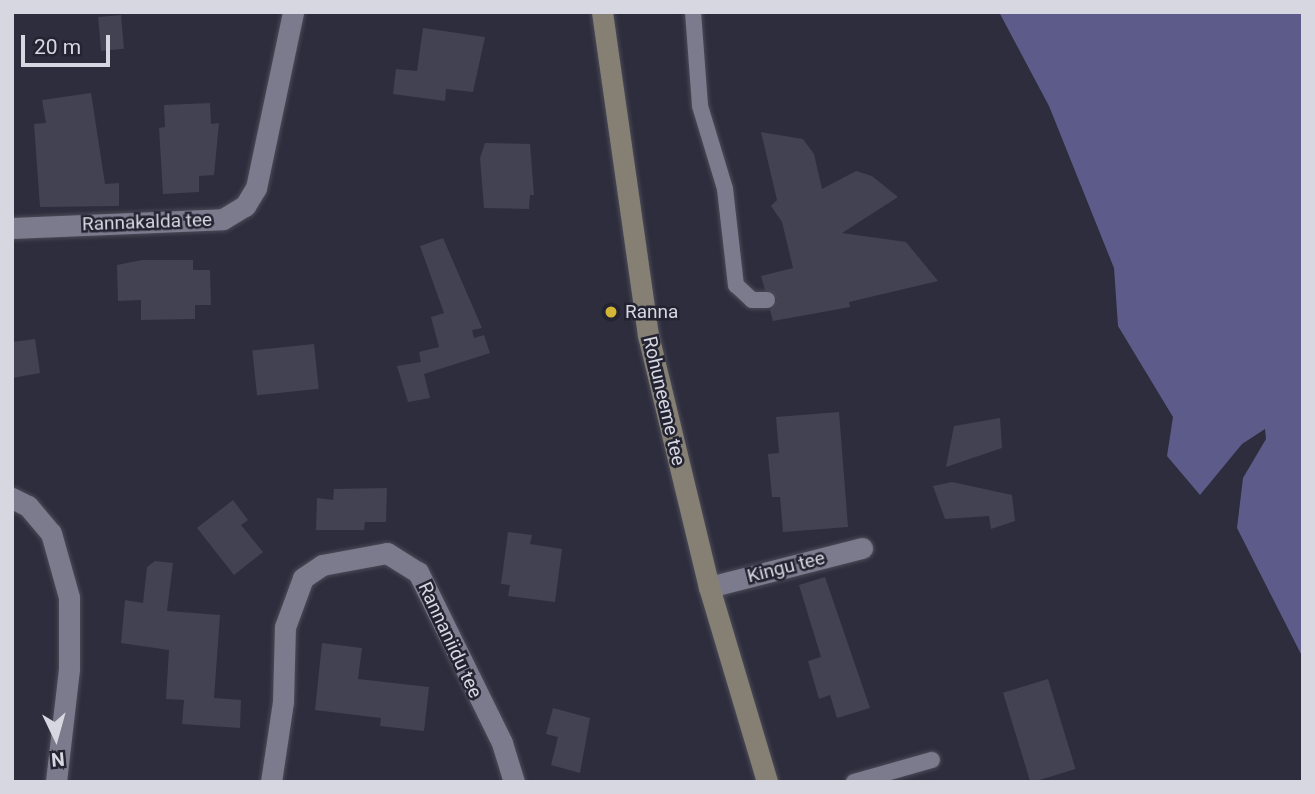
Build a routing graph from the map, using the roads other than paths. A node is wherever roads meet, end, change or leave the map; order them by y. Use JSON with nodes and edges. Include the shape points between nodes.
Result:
{"nodes":[{"id":1,"x":293,"y":12,"type":"edge"},
{"id":2,"x":602,"y":12,"type":"edge"},
{"id":3,"x":693,"y":12,"type":"edge"},
{"id":4,"x":12,"y":228,"type":"edge"},
{"id":5,"x":767,"y":300,"type":"dead end"},
{"id":6,"x":12,"y":498,"type":"edge"},
{"id":7,"x":862,"y":548,"type":"dead end"},
{"id":8,"x":709,"y":587,"type":"junction"},
{"id":9,"x":932,"y":760,"type":"dead end"},
{"id":10,"x":56,"y":782,"type":"edge"},
{"id":11,"x":271,"y":782,"type":"edge"},
{"id":12,"x":514,"y":782,"type":"edge"},
{"id":13,"x":767,"y":782,"type":"edge"},
{"id":14,"x":854,"y":782,"type":"edge"}],
"edges":[{"from":1,"to":4,"type":"street","name":"Rannakalda tee","via":[[256,188],[246,206],[223,219]]},
{"from":2,"to":8,"type":"street","name":"Rohuneeme tee","via":[[648,335]]},
{"from":3,"to":5,"type":"lane","via":[[700,106],[724,189],[736,285],[752,300]]},
{"from":6,"to":10,"type":"street","via":[[28,506],[51,533],[69,597],[69,669]]},
{"from":7,"to":8,"type":"street","name":"Kingu tee"},
{"from":8,"to":13,"type":"street","name":"Rohuneeme tee"},
{"from":9,"to":14,"type":"lane"},
{"from":11,"to":12,"type":"street","name":"Rannaniidu tee","via":[[283,702],[285,627],[303,578],[322,565],[387,554],[418,572],[502,743]]}]}
